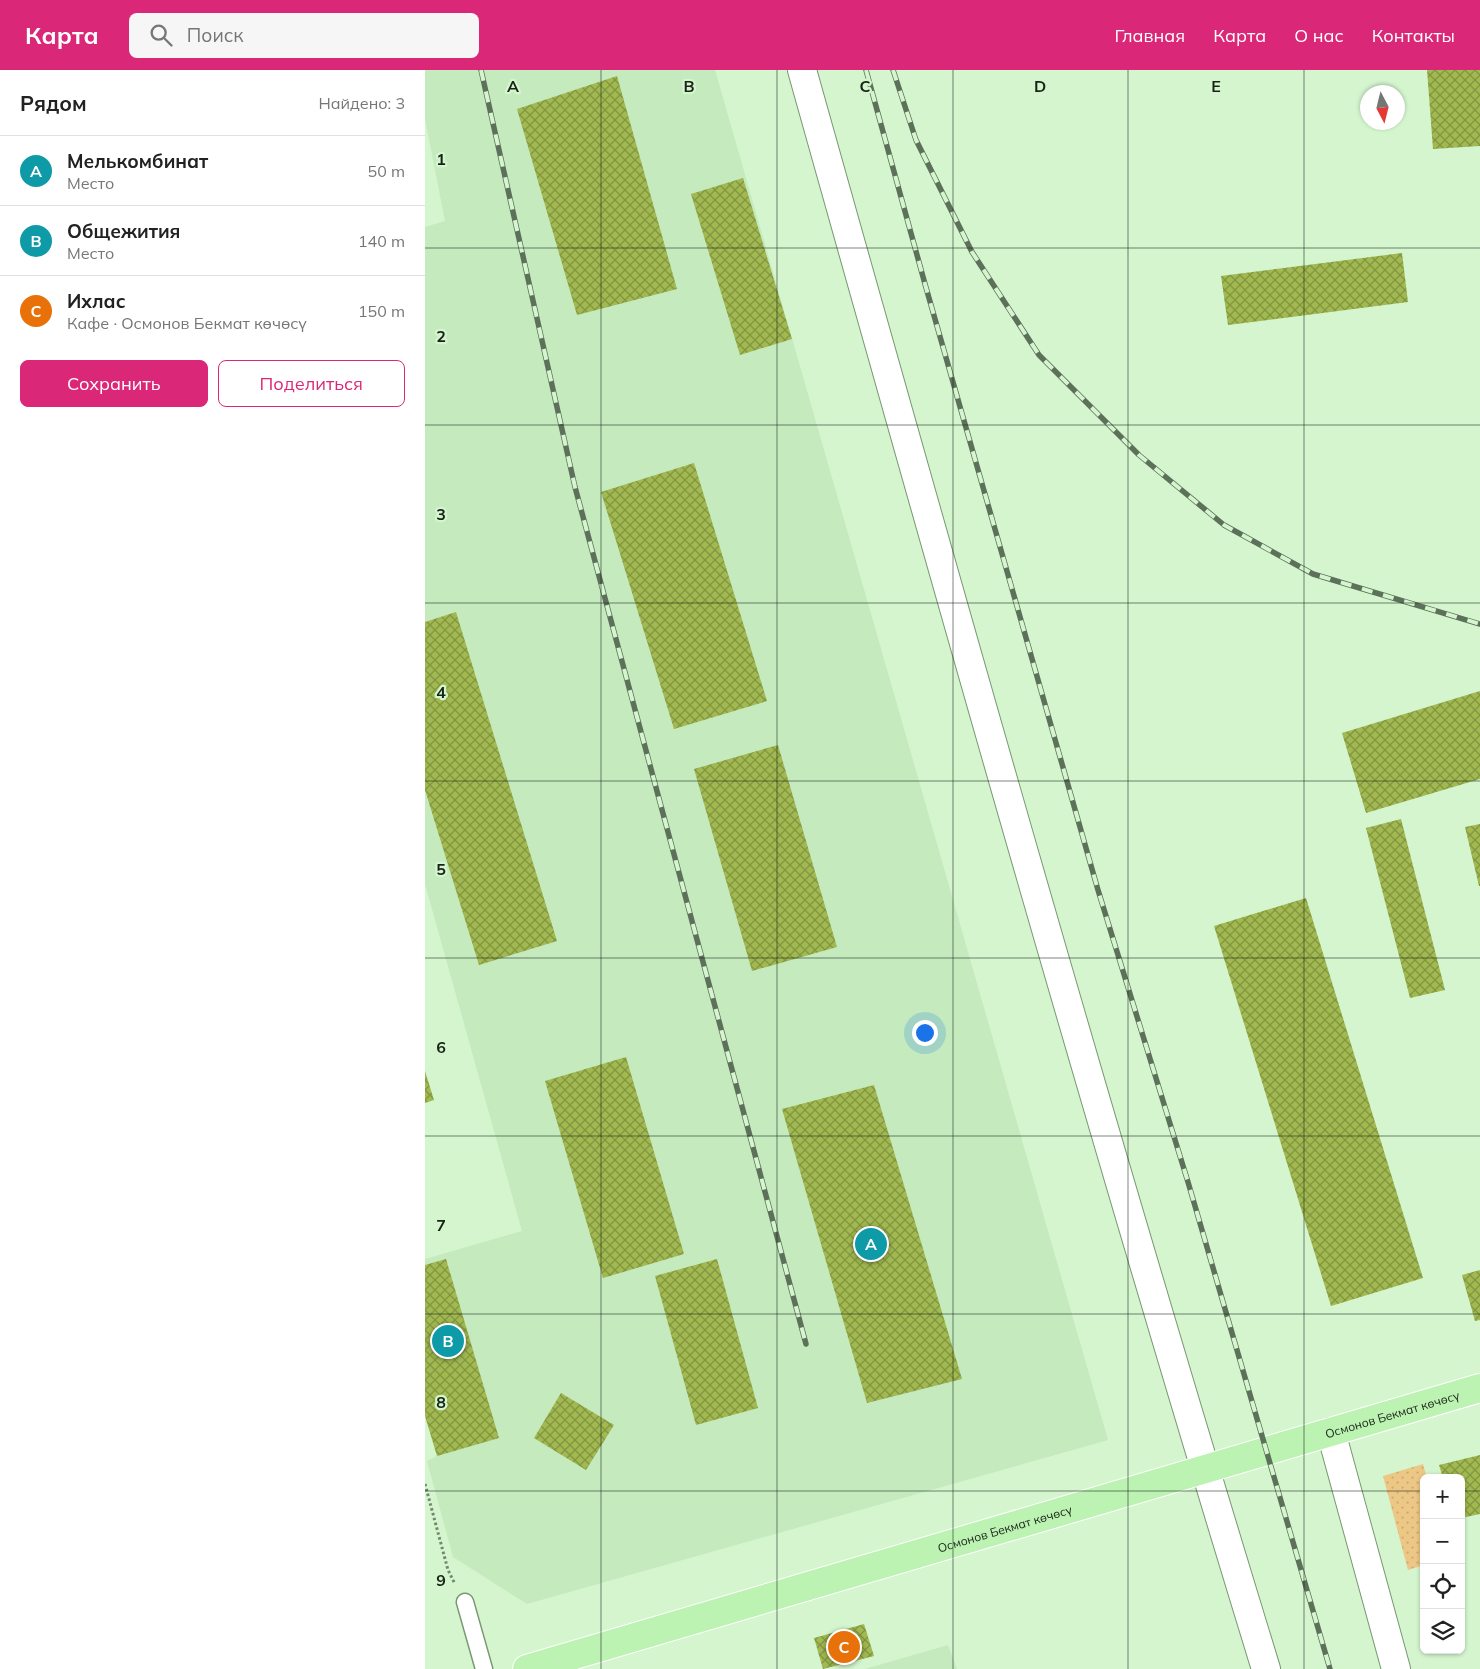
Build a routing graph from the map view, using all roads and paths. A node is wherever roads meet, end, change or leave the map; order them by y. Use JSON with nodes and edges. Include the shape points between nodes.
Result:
{"nodes":[{"id":1,"x":802,"y":70,"type":"edge"},
{"id":2,"x":1480,"y":1388,"type":"edge"},
{"id":3,"x":1331,"y":1432,"type":"junction"},
{"id":4,"x":1205,"y":1468,"type":"junction"},
{"id":5,"x":425,"y":1484,"type":"edge"},
{"id":6,"x":465,"y":1602,"type":"joint"},
{"id":7,"x":484,"y":1669,"type":"edge"},
{"id":8,"x":527,"y":1669,"type":"edge"},
{"id":9,"x":1266,"y":1669,"type":"edge"},
{"id":10,"x":1395,"y":1669,"type":"edge"}],
"edges":[{"from":1,"to":4,"type":"street","via":[[953,606]]},
{"from":2,"to":3,"type":"main road","name":"Осмонов Бекмат көчөсү"},
{"from":3,"to":4,"type":"main road","name":"Осмонов Бекмат көчөсү"},
{"from":3,"to":10,"type":"street"},
{"from":4,"to":8,"type":"main road","name":"Осмонов Бекмат көчөсү"},
{"from":4,"to":9,"type":"street"},
{"from":5,"to":6,"type":"path","via":[[448,1570]]},
{"from":6,"to":7,"type":"lane"}]}
